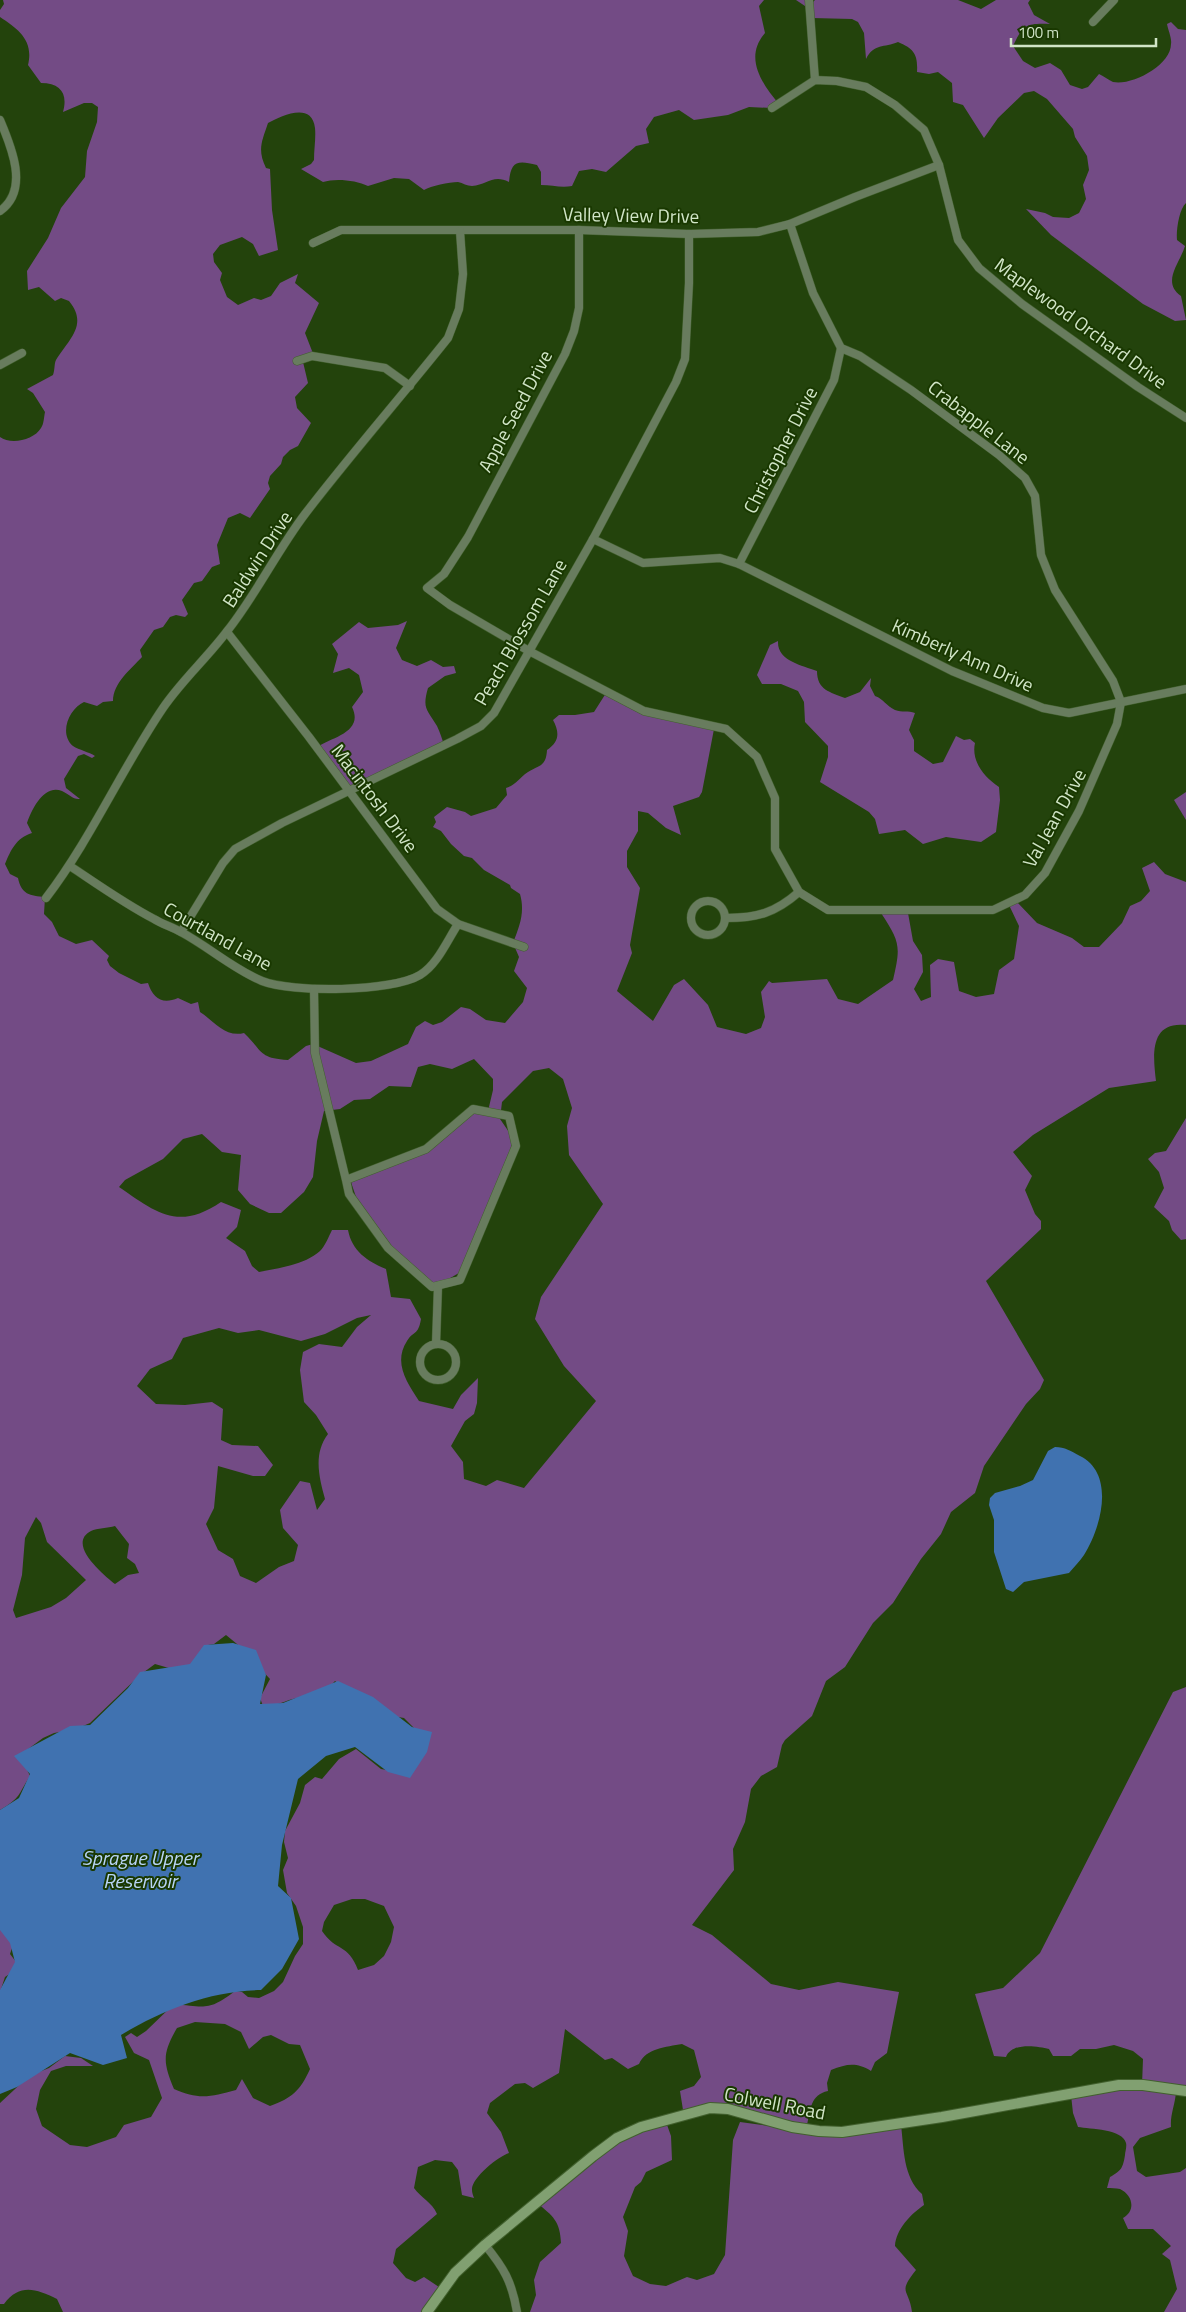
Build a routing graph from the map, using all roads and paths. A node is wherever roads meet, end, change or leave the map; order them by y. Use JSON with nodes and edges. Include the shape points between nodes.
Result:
{"nodes":[{"id":1,"x":809,"y":0,"type":"edge"},
{"id":2,"x":1114,"y":0,"type":"edge"},
{"id":3,"x":1093,"y":22,"type":"dead end"},
{"id":4,"x":816,"y":80,"type":"junction"},
{"id":5,"x":772,"y":108,"type":"dead end"},
{"id":6,"x":0,"y":120,"type":"edge"},
{"id":7,"x":939,"y":165,"type":"junction"},
{"id":8,"x":0,"y":212,"type":"edge"},
{"id":9,"x":790,"y":224,"type":"junction"},
{"id":10,"x":579,"y":230,"type":"junction"},
{"id":11,"x":460,"y":231,"type":"junction"},
{"id":12,"x":689,"y":234,"type":"junction"},
{"id":13,"x":313,"y":243,"type":"dead end"},
{"id":14,"x":841,"y":348,"type":"junction"},
{"id":15,"x":22,"y":353,"type":"dead end"},
{"id":16,"x":297,"y":361,"type":"dead end"},
{"id":17,"x":0,"y":365,"type":"edge"},
{"id":18,"x":410,"y":386,"type":"junction"},
{"id":19,"x":1186,"y":418,"type":"edge"},
{"id":20,"x":593,"y":539,"type":"junction"},
{"id":21,"x":739,"y":564,"type":"junction"},
{"id":22,"x":427,"y":588,"type":"joint"},
{"id":23,"x":227,"y":632,"type":"junction"},
{"id":24,"x":529,"y":651,"type":"junction"},
{"id":25,"x":1186,"y":690,"type":"edge"},
{"id":26,"x":1121,"y":702,"type":"junction"},
{"id":27,"x":348,"y":791,"type":"junction"},
{"id":28,"x":70,"y":866,"type":"junction"},
{"id":29,"x":799,"y":892,"type":"junction"},
{"id":30,"x":46,"y":898,"type":"dead end"},
{"id":31,"x":726,"y":918,"type":"junction"},
{"id":32,"x":458,"y":924,"type":"junction"},
{"id":33,"x":181,"y":932,"type":"junction"},
{"id":34,"x":524,"y":947,"type":"dead end"},
{"id":35,"x":314,"y":989,"type":"junction"},
{"id":36,"x":346,"y":1180,"type":"junction"},
{"id":37,"x":438,"y":1286,"type":"junction"},
{"id":38,"x":436,"y":1344,"type":"junction"},
{"id":39,"x":1186,"y":2091,"type":"edge"},
{"id":40,"x":486,"y":2245,"type":"junction"},
{"id":41,"x":427,"y":2312,"type":"edge"},
{"id":42,"x":517,"y":2312,"type":"edge"}],
"edges":[{"from":1,"to":4,"type":"street"},
{"from":2,"to":3,"type":"street"},
{"from":4,"to":5,"type":"street"},
{"from":4,"to":7,"type":"street","name":"Maplewood Orchard Drive","via":[[866,87],[895,105],[924,130]]},
{"from":6,"to":8,"type":"street","via":[[16,170],[15,191],[7,207]]},
{"from":7,"to":9,"type":"street","name":"Valley View Drive"},
{"from":7,"to":19,"type":"street","name":"Maplewood Orchard Drive","via":[[958,240],[979,268],[1022,304]]},
{"from":9,"to":12,"type":"street","name":"Valley View Drive","via":[[758,232]]},
{"from":9,"to":14,"type":"street","via":[[813,293]]},
{"from":10,"to":11,"type":"street","name":"Valley View Drive"},
{"from":10,"to":12,"type":"street","name":"Valley View Drive"},
{"from":10,"to":22,"type":"street","name":"Apple Seed Drive","via":[[579,308],[565,354],[468,537],[444,574]]},
{"from":11,"to":13,"type":"street","name":"Valley View Drive","via":[[341,230]]},
{"from":11,"to":18,"type":"street","name":"Baldwin Drive","via":[[463,274],[459,308],[448,338]]},
{"from":12,"to":20,"type":"street","name":"Peach Blossom Lane","via":[[690,283],[685,360]]},
{"from":14,"to":21,"type":"street","name":"Christopher Drive","via":[[834,380]]},
{"from":14,"to":26,"type":"street","name":"Crabapple Lane","via":[[860,356],[911,390],[1025,478],[1036,496],[1041,556],[1055,590],[1113,681]]},
{"from":15,"to":17,"type":"street"},
{"from":16,"to":18,"type":"street","via":[[312,356],[384,368]]},
{"from":18,"to":23,"type":"street","name":"Baldwin Drive","via":[[305,514]]},
{"from":20,"to":21,"type":"street","name":"Kimberly Ann Drive","via":[[643,563],[720,558]]},
{"from":20,"to":24,"type":"street","name":"Peach Blossom Lane"},
{"from":21,"to":26,"type":"street","name":"Kimberly Ann Drive","via":[[952,671],[1043,708],[1069,713]]},
{"from":22,"to":24,"type":"street","name":"Val Jean Drive","via":[[450,606]]},
{"from":23,"to":27,"type":"street","name":"Macintosh Drive"},
{"from":23,"to":28,"type":"street","name":"Baldwin Drive","via":[[164,706],[131,757]]},
{"from":24,"to":27,"type":"street","name":"Peach Blossom Lane","via":[[494,713],[481,726]]},
{"from":24,"to":29,"type":"street","name":"Val Jean Drive","via":[[644,711],[726,729],[757,758],[775,798],[775,849]]},
{"from":25,"to":26,"type":"street","name":"Kimberly Ann Drive"},
{"from":26,"to":29,"type":"street","name":"Val Jean Drive","via":[[1115,730],[1080,811],[1046,873],[1025,895],[993,910],[828,910]]},
{"from":27,"to":32,"type":"street","name":"Macintosh Drive","via":[[437,909]]},
{"from":27,"to":33,"type":"street","name":"Peach Blossom Lane","via":[[282,822],[235,849]]},
{"from":28,"to":30,"type":"street","name":"Baldwin Drive"},
{"from":28,"to":33,"type":"street","name":"Courtland Lane","via":[[153,919]]},
{"from":29,"to":31,"type":"street","via":[[775,911]]},
{"from":31,"to":31,"type":"street","via":[[718,904],[707,901],[693,910],[691,920],[701,934],[712,935],[722,929]]},
{"from":32,"to":34,"type":"street","name":"Macintosh Drive"},
{"from":32,"to":35,"type":"street","name":"Courtland Lane","via":[[437,958],[420,975],[396,984]]},
{"from":33,"to":35,"type":"street","name":"Courtland Lane","via":[[263,982]]},
{"from":35,"to":36,"type":"street","via":[[315,1053]]},
{"from":36,"to":37,"type":"street","via":[[349,1194],[388,1248],[432,1287]]},
{"from":36,"to":37,"type":"street","via":[[426,1148],[474,1109],[509,1116],[516,1146],[460,1280]]},
{"from":37,"to":38,"type":"street"},
{"from":38,"to":38,"type":"street","via":[[422,1353],[420,1365],[431,1379],[443,1380],[453,1373],[457,1362],[453,1350]]},
{"from":39,"to":40,"type":"street","name":"Colwell Road","via":[[1119,2085],[842,2132],[819,2132],[731,2109],[710,2108],[641,2127],[617,2138]]},
{"from":40,"to":41,"type":"street","name":"Colwell Road","via":[[455,2273]]},
{"from":40,"to":42,"type":"street","via":[[504,2268]]}]}
